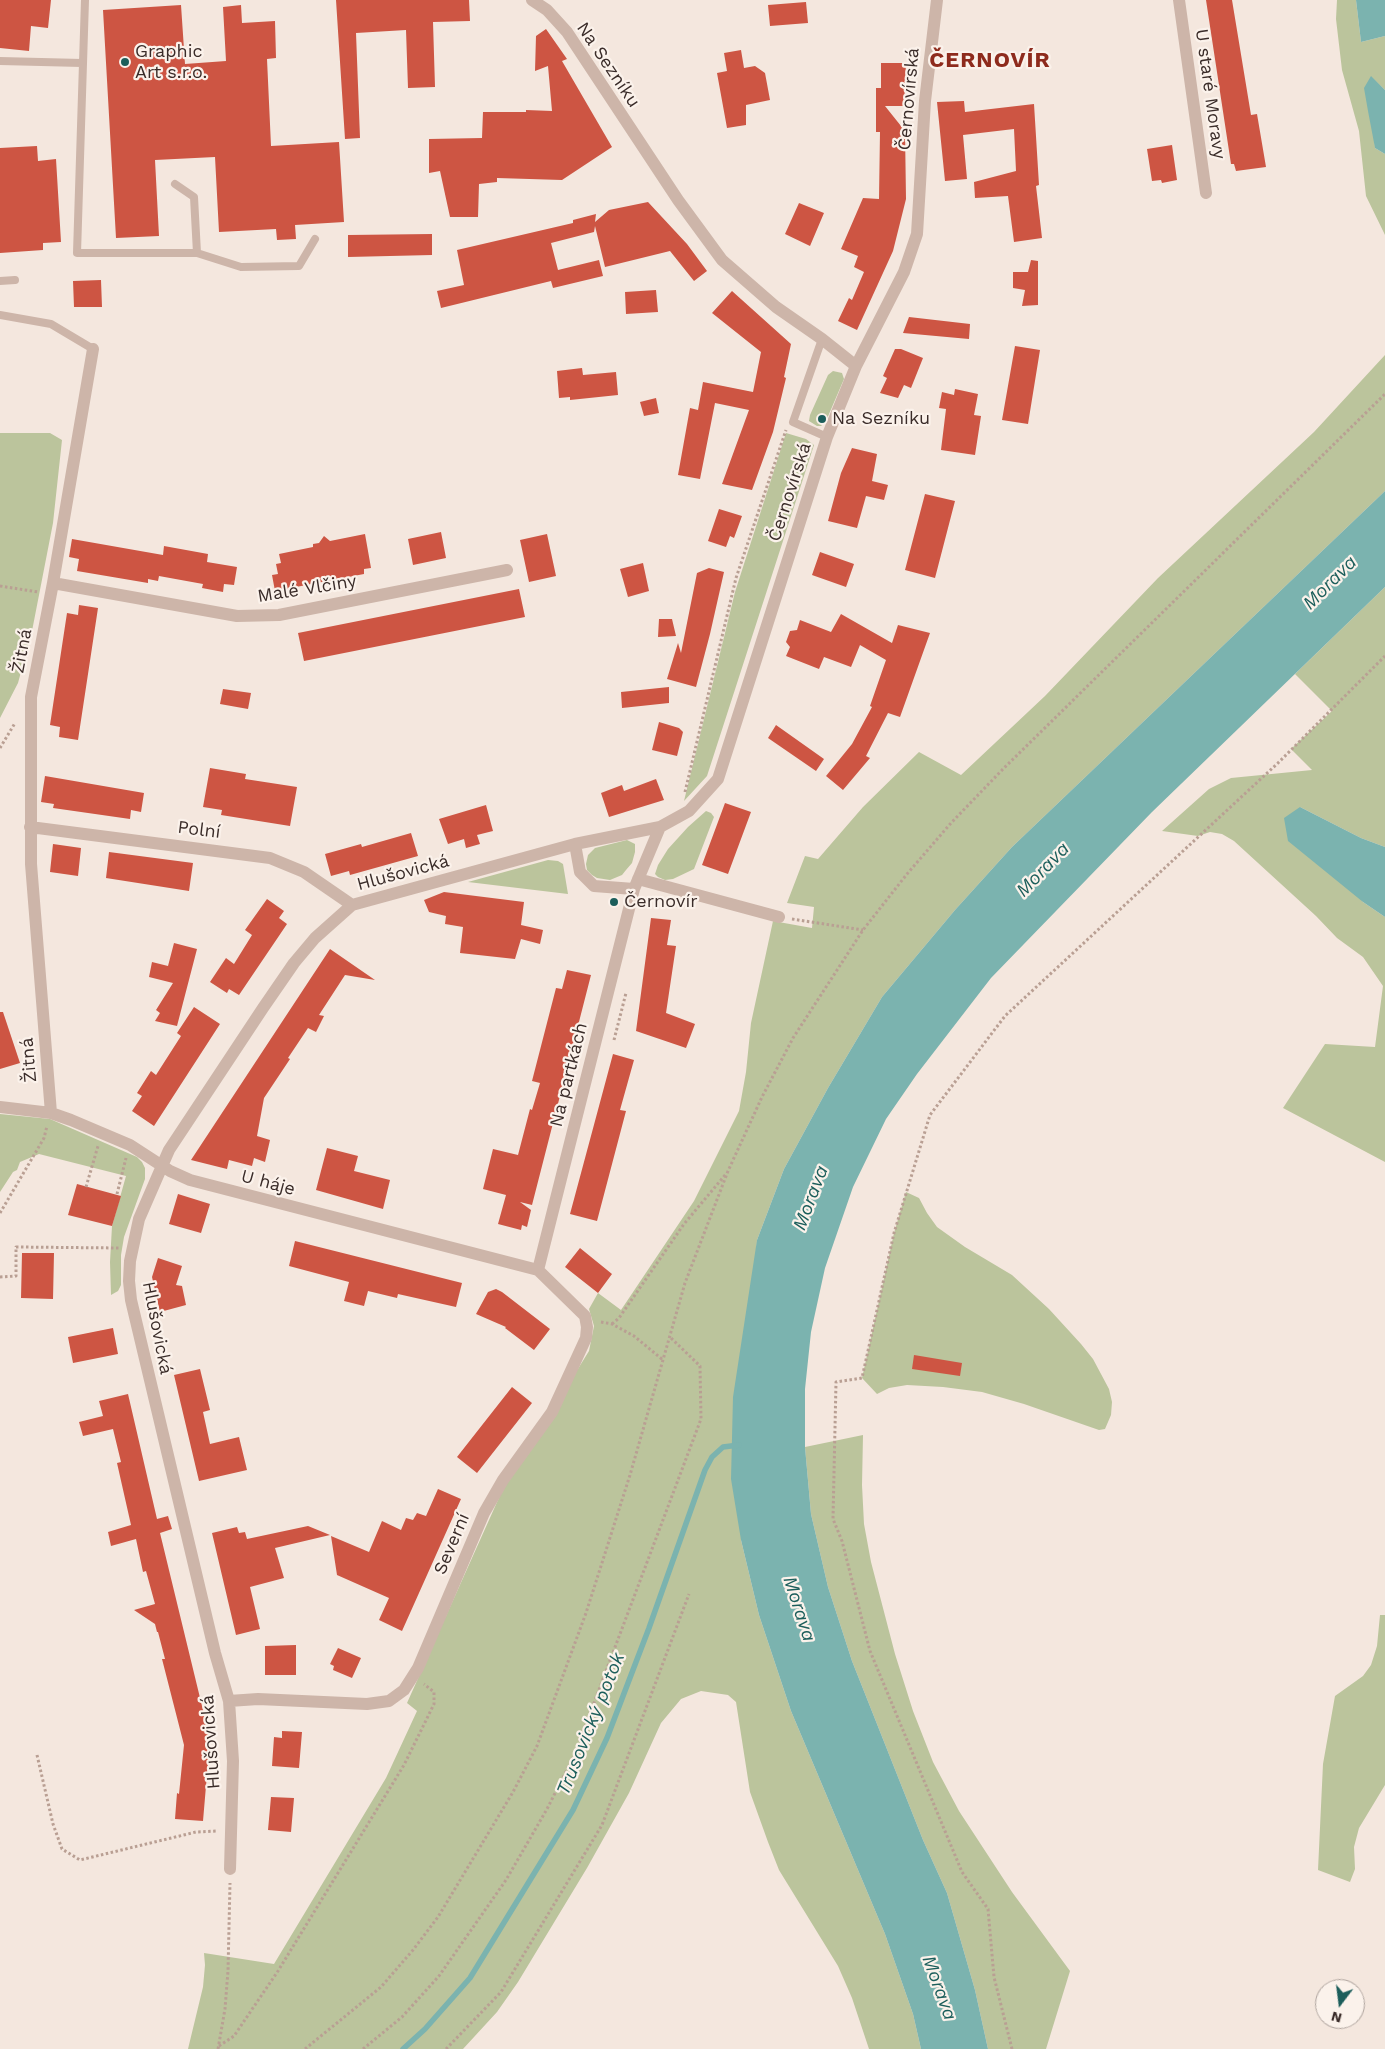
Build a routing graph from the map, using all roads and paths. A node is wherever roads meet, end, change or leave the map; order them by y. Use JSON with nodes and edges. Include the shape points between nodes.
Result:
{"nodes":[{"id":1,"x":85,"y":0,"type":"edge"},
{"id":2,"x":532,"y":0,"type":"edge"},
{"id":3,"x":937,"y":0,"type":"edge"},
{"id":4,"x":1179,"y":0,"type":"edge"},
{"id":5,"x":0,"y":61,"type":"edge"},
{"id":6,"x":82,"y":63,"type":"junction"},
{"id":7,"x":175,"y":184,"type":"dead end"},
{"id":8,"x":1206,"y":193,"type":"dead end"},
{"id":9,"x":315,"y":239,"type":"dead end"},
{"id":10,"x":197,"y":253,"type":"junction"},
{"id":11,"x":0,"y":280,"type":"edge"},
{"id":12,"x":15,"y":280,"type":"dead end"},
{"id":13,"x":0,"y":315,"type":"edge"},
{"id":14,"x":822,"y":339,"type":"junction"},
{"id":15,"x":93,"y":349,"type":"joint"},
{"id":16,"x":856,"y":366,"type":"junction"},
{"id":17,"x":1385,"y":394,"type":"edge"},
{"id":18,"x":793,"y":422,"type":"junction"},
{"id":19,"x":827,"y":437,"type":"junction"},
{"id":20,"x":507,"y":570,"type":"dead end"},
{"id":21,"x":0,"y":586,"type":"edge"},
{"id":22,"x":52,"y":588,"type":"junction"},
{"id":23,"x":1385,"y":656,"type":"edge"},
{"id":24,"x":679,"y":816,"type":"junction"},
{"id":25,"x":30,"y":826,"type":"junction"},
{"id":26,"x":660,"y":827,"type":"junction"},
{"id":27,"x":575,"y":844,"type":"junction"},
{"id":28,"x":636,"y":884,"type":"junction"},
{"id":29,"x":352,"y":904,"type":"junction"},
{"id":30,"x":779,"y":917,"type":"joint"},
{"id":31,"x":863,"y":930,"type":"junction"},
{"id":32,"x":0,"y":1107,"type":"edge"},
{"id":33,"x":51,"y":1113,"type":"junction"},
{"id":34,"x":102,"y":1132,"type":"junction"},
{"id":35,"x":130,"y":1145,"type":"junction"},
{"id":36,"x":161,"y":1165,"type":"junction"},
{"id":37,"x":728,"y":1171,"type":"junction"},
{"id":38,"x":86,"y":1187,"type":"dead end"},
{"id":39,"x":117,"y":1194,"type":"dead end"},
{"id":40,"x":0,"y":1213,"type":"edge"},
{"id":41,"x":132,"y":1248,"type":"junction"},
{"id":42,"x":538,"y":1270,"type":"junction"},
{"id":43,"x":0,"y":1278,"type":"edge"},
{"id":44,"x":586,"y":1320,"type":"junction"},
{"id":45,"x":612,"y":1324,"type":"junction"},
{"id":46,"x":670,"y":1337,"type":"junction"},
{"id":47,"x":663,"y":1360,"type":"junction"},
{"id":48,"x":688,"y":1594,"type":"dead end"},
{"id":49,"x":414,"y":1674,"type":"junction"},
{"id":50,"x":229,"y":1701,"type":"junction"},
{"id":51,"x":37,"y":1755,"type":"dead end"},
{"id":52,"x":230,"y":1830,"type":"junction"},
{"id":53,"x":230,"y":1869,"type":"joint"},
{"id":54,"x":219,"y":2047,"type":"edge"},
{"id":55,"x":305,"y":2049,"type":"edge"},
{"id":56,"x":363,"y":2049,"type":"edge"},
{"id":57,"x":446,"y":2049,"type":"edge"},
{"id":58,"x":1012,"y":2049,"type":"edge"}],
"edges":[{"from":1,"to":6,"type":"lane"},
{"from":2,"to":14,"type":"street","name":"Na Sezníku","via":[[547,10],[566,32],[722,260],[776,307]]},
{"from":3,"to":16,"type":"street","name":"Černovírská","via":[[925,101],[917,234],[904,272]]},
{"from":4,"to":8,"type":"street","name":"U staré Moravy"},
{"from":5,"to":6,"type":"lane"},
{"from":6,"to":10,"type":"lane","via":[[77,253]]},
{"from":7,"to":10,"type":"lane","via":[[194,197]]},
{"from":9,"to":10,"type":"lane","via":[[299,266],[241,267]]},
{"from":11,"to":12,"type":"lane"},
{"from":13,"to":15,"type":"lane","via":[[51,324]]},
{"from":14,"to":16,"type":"street","name":"Na Sezníku"},
{"from":14,"to":18,"type":"lane"},
{"from":15,"to":22,"type":"street","name":"Žitná"},
{"from":16,"to":19,"type":"street","name":"Černovírská"},
{"from":17,"to":31,"type":"path","via":[[1004,768],[951,823]]},
{"from":18,"to":19,"type":"lane"},
{"from":18,"to":24,"type":"path","via":[[784,432],[736,578]]},
{"from":19,"to":24,"type":"street","name":"Černovírská","via":[[718,779],[689,811]]},
{"from":20,"to":22,"type":"street","name":"Malé Vlčiny","via":[[270,615],[237,616]]},
{"from":21,"to":22,"type":"path"},
{"from":22,"to":25,"type":"street","name":"Žitná","via":[[31,697]]},
{"from":23,"to":58,"type":"path","via":[[1278,764],[1004,1016],[930,1115],[894,1233],[862,1378],[836,1382],[834,1519],[870,1651],[962,1872],[988,1909],[994,1977]]},
{"from":24,"to":26,"type":"street","name":"Černovírská"},
{"from":25,"to":29,"type":"street","name":"Polní","via":[[270,858],[304,872]]},
{"from":25,"to":33,"type":"street","name":"Žitná"},
{"from":26,"to":27,"type":"street","name":"Hlušovická"},
{"from":26,"to":28,"type":"street","name":"Na partkách"},
{"from":27,"to":28,"type":"street","via":[[580,872],[594,886]]},
{"from":27,"to":29,"type":"street","name":"Hlušovická"},
{"from":28,"to":30,"type":"street"},
{"from":28,"to":42,"type":"street","name":"Na partkách"},
{"from":29,"to":36,"type":"street","name":"Hlušovická","via":[[315,938],[294,963],[179,1133]]},
{"from":30,"to":31,"type":"path"},
{"from":31,"to":37,"type":"path","via":[[793,1038]]},
{"from":32,"to":33,"type":"street","name":"U háje"},
{"from":33,"to":34,"type":"street","name":"U háje"},
{"from":33,"to":40,"type":"path","via":[[44,1138]]},
{"from":34,"to":35,"type":"street","name":"U háje"},
{"from":34,"to":38,"type":"path"},
{"from":35,"to":36,"type":"street","name":"U háje"},
{"from":35,"to":39,"type":"path"},
{"from":36,"to":41,"type":"street","name":"Hlušovická","via":[[139,1219]]},
{"from":36,"to":42,"type":"street","name":"U háje","via":[[179,1176],[204,1184]]},
{"from":37,"to":45,"type":"path","via":[[684,1224]]},
{"from":37,"to":46,"type":"path","via":[[685,1282]]},
{"from":41,"to":43,"type":"path","via":[[16,1247],[16,1276]]},
{"from":41,"to":50,"type":"street","name":"Hlušovická","via":[[129,1272],[131,1300]]},
{"from":42,"to":44,"type":"street"},
{"from":44,"to":45,"type":"path"},
{"from":44,"to":49,"type":"street","name":"Severní","via":[[586,1338],[552,1412],[484,1513]]},
{"from":45,"to":47,"type":"path","via":[[634,1336]]},
{"from":46,"to":47,"type":"path"},
{"from":46,"to":56,"type":"path","via":[[700,1366],[700,1419],[574,1756],[506,1880],[439,1976],[402,2017]]},
{"from":47,"to":55,"type":"path","via":[[586,1613],[537,1746],[438,1917],[413,1950],[381,1988]]},
{"from":48,"to":57,"type":"path","via":[[602,1825],[501,1992]]},
{"from":49,"to":50,"type":"street","name":"Severní","via":[[404,1690],[389,1701],[368,1704],[258,1699]]},
{"from":49,"to":54,"type":"path","via":[[434,1692],[434,1704],[404,1765],[278,1971],[234,2036]]},
{"from":50,"to":52,"type":"street","name":"Hlušovická","via":[[233,1761]]},
{"from":51,"to":52,"type":"path","via":[[62,1850],[80,1860],[196,1832]]},
{"from":52,"to":53,"type":"street","name":"Hlušovická"},
{"from":53,"to":54,"type":"path","via":[[228,1971]]}]}
